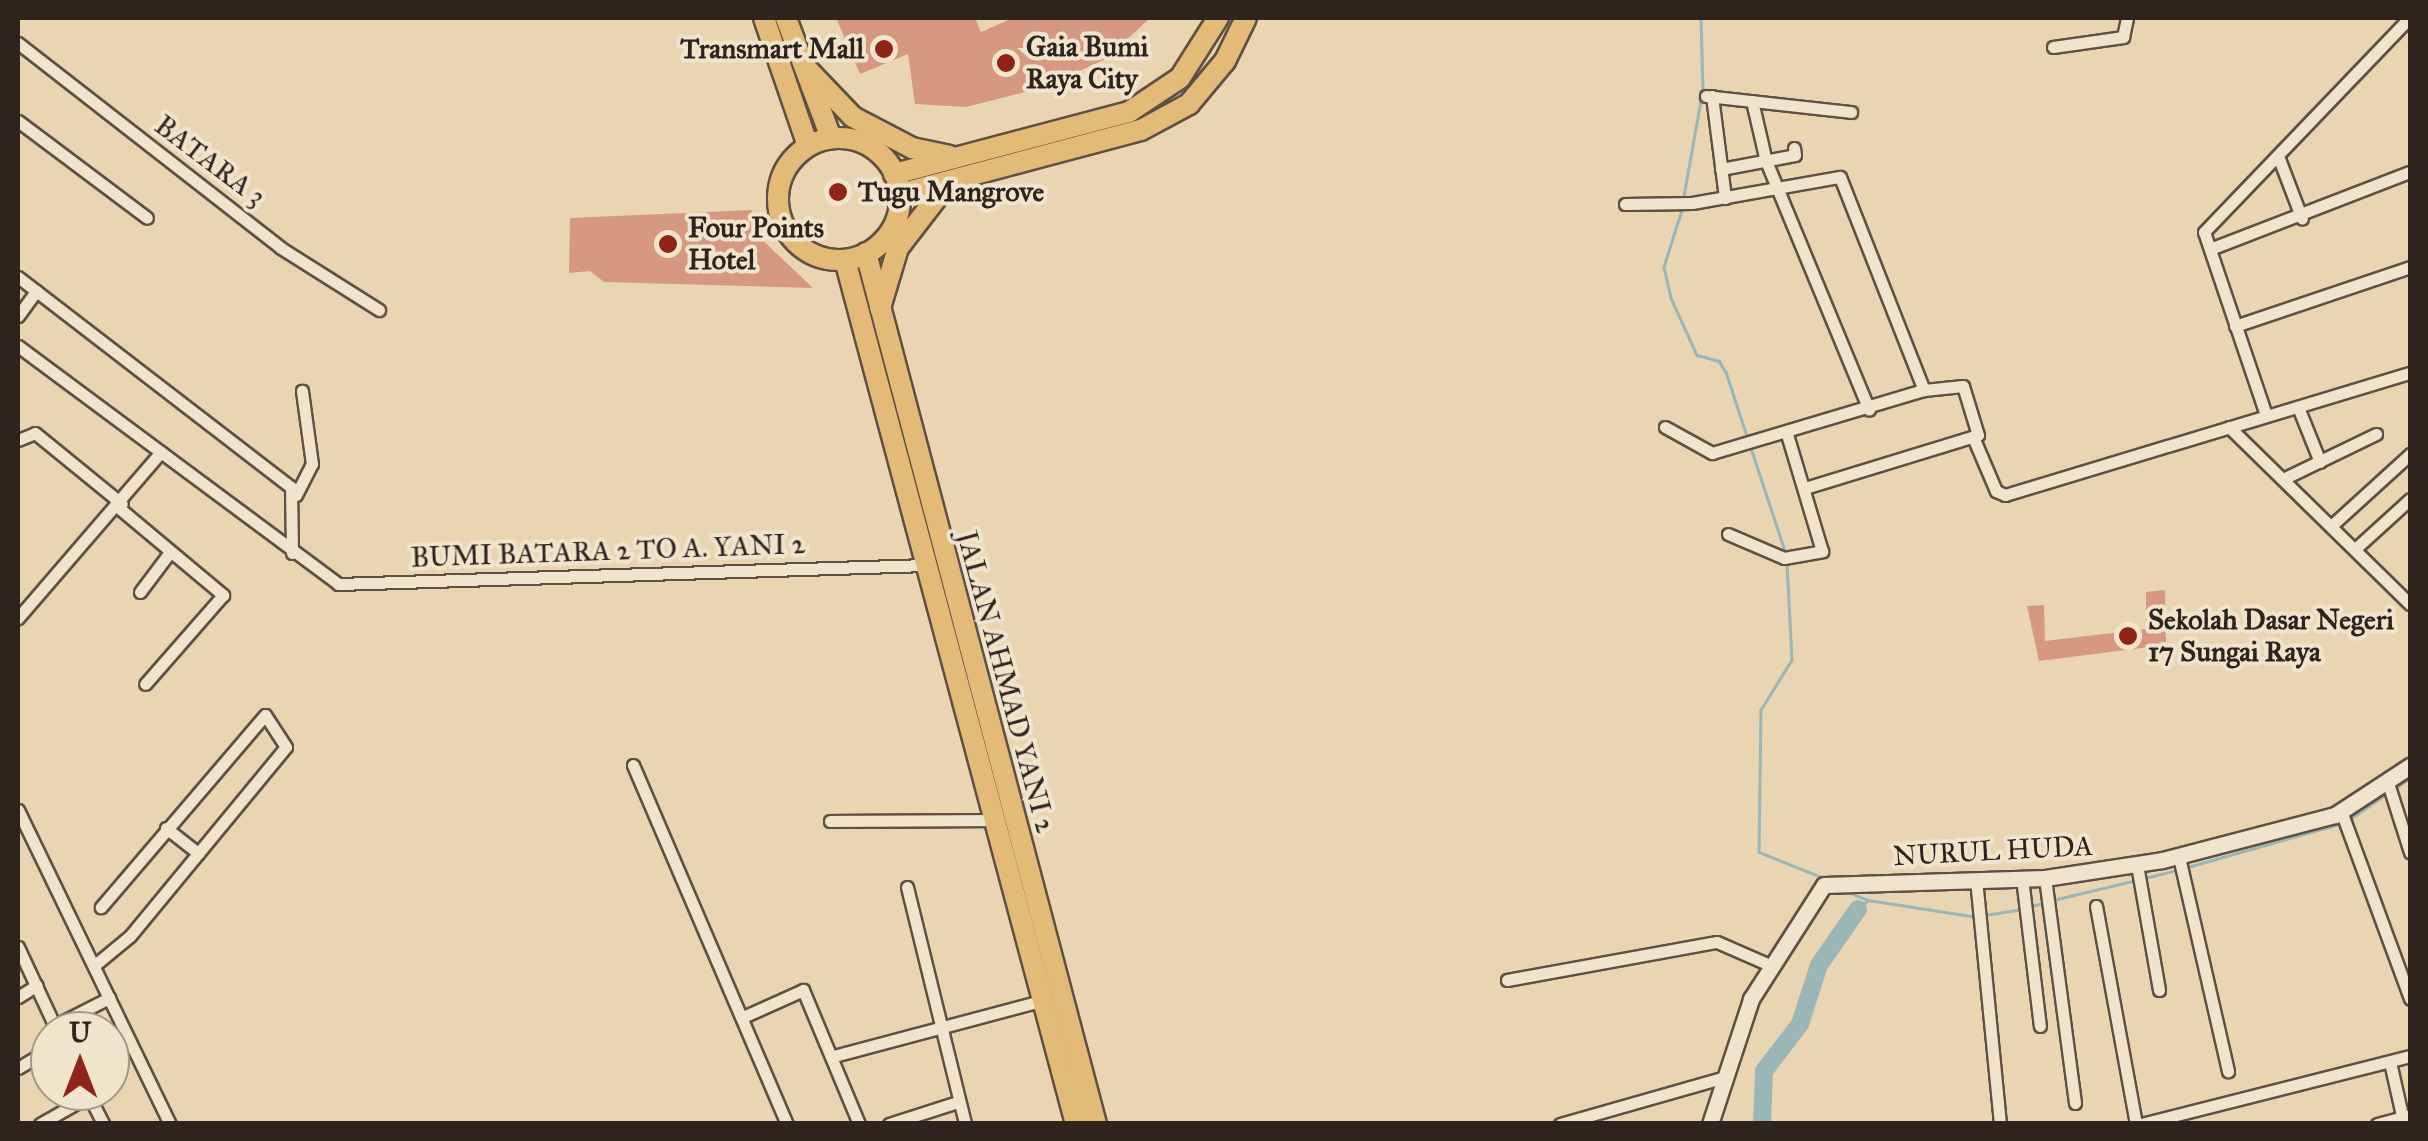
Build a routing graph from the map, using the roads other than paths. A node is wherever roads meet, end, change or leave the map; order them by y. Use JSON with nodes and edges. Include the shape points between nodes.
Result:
{"nodes":[{"id":1,"x":764,"y":18,"type":"edge"},
{"id":2,"x":786,"y":18,"type":"edge"},
{"id":3,"x":1218,"y":18,"type":"edge"},
{"id":4,"x":1246,"y":18,"type":"edge"},
{"id":5,"x":2127,"y":18,"type":"edge"},
{"id":6,"x":2409,"y":18,"type":"edge"},
{"id":7,"x":18,"y":43,"type":"edge"},
{"id":8,"x":2053,"y":47,"type":"dead end"},
{"id":9,"x":806,"y":68,"type":"junction"},
{"id":10,"x":1752,"y":101,"type":"junction"},
{"id":11,"x":1851,"y":112,"type":"dead end"},
{"id":12,"x":18,"y":121,"type":"edge"},
{"id":13,"x":830,"y":138,"type":"junction"},
{"id":14,"x":808,"y":146,"type":"junction"},
{"id":15,"x":1794,"y":148,"type":"dead end"},
{"id":16,"x":2278,"y":156,"type":"junction"},
{"id":17,"x":1766,"y":161,"type":"junction"},
{"id":18,"x":956,"y":167,"type":"junction"},
{"id":19,"x":1721,"y":169,"type":"junction"},
{"id":20,"x":2410,"y":172,"type":"edge"},
{"id":21,"x":897,"y":184,"type":"junction"},
{"id":22,"x":1778,"y":188,"type":"junction"},
{"id":23,"x":1725,"y":198,"type":"junction"},
{"id":24,"x":1624,"y":204,"type":"dead end"},
{"id":25,"x":147,"y":218,"type":"dead end"},
{"id":26,"x":2302,"y":219,"type":"junction"},
{"id":27,"x":2210,"y":249,"type":"junction"},
{"id":28,"x":866,"y":253,"type":"junction"},
{"id":29,"x":844,"y":260,"type":"junction"},
{"id":30,"x":2410,"y":266,"type":"edge"},
{"id":31,"x":18,"y":277,"type":"edge"},
{"id":32,"x":36,"y":292,"type":"junction"},
{"id":33,"x":379,"y":310,"type":"dead end"},
{"id":34,"x":879,"y":312,"type":"junction"},
{"id":35,"x":18,"y":316,"type":"edge"},
{"id":36,"x":2235,"y":326,"type":"junction"},
{"id":37,"x":18,"y":346,"type":"edge"},
{"id":38,"x":2410,"y":373,"type":"edge"},
{"id":39,"x":1924,"y":390,"type":"junction"},
{"id":40,"x":302,"y":391,"type":"dead end"},
{"id":41,"x":2298,"y":407,"type":"junction"},
{"id":42,"x":1868,"y":410,"type":"junction"},
{"id":43,"x":2266,"y":415,"type":"junction"},
{"id":44,"x":1665,"y":426,"type":"dead end"},
{"id":45,"x":2228,"y":426,"type":"junction"},
{"id":46,"x":1786,"y":434,"type":"junction"},
{"id":47,"x":2376,"y":434,"type":"dead end"},
{"id":48,"x":1973,"y":437,"type":"junction"},
{"id":49,"x":18,"y":440,"type":"edge"},
{"id":50,"x":161,"y":452,"type":"junction"},
{"id":51,"x":2410,"y":454,"type":"edge"},
{"id":52,"x":2320,"y":462,"type":"junction"},
{"id":53,"x":2287,"y":477,"type":"junction"},
{"id":54,"x":1805,"y":488,"type":"junction"},
{"id":55,"x":296,"y":495,"type":"junction"},
{"id":56,"x":2410,"y":498,"type":"edge"},
{"id":57,"x":120,"y":506,"type":"junction"},
{"id":58,"x":2331,"y":526,"type":"junction"},
{"id":59,"x":1728,"y":534,"type":"dead end"},
{"id":60,"x":2355,"y":549,"type":"junction"},
{"id":61,"x":170,"y":552,"type":"junction"},
{"id":62,"x":295,"y":556,"type":"junction"},
{"id":63,"x":926,"y":564,"type":"junction"},
{"id":64,"x":140,"y":592,"type":"dead end"},
{"id":65,"x":2407,"y":595,"type":"edge"},
{"id":66,"x":18,"y":618,"type":"edge"},
{"id":67,"x":145,"y":684,"type":"dead end"},
{"id":68,"x":633,"y":765,"type":"dead end"},
{"id":69,"x":2410,"y":766,"type":"edge"},
{"id":70,"x":2389,"y":787,"type":"junction"},
{"id":71,"x":18,"y":810,"type":"edge"},
{"id":72,"x":2345,"y":818,"type":"junction"},
{"id":73,"x":996,"y":820,"type":"junction"},
{"id":74,"x":830,"y":821,"type":"dead end"},
{"id":75,"x":166,"y":828,"type":"junction"},
{"id":76,"x":2410,"y":852,"type":"edge"},
{"id":77,"x":198,"y":853,"type":"junction"},
{"id":78,"x":2179,"y":860,"type":"junction"},
{"id":79,"x":2138,"y":871,"type":"junction"},
{"id":80,"x":1976,"y":878,"type":"junction"},
{"id":81,"x":2022,"y":878,"type":"junction"},
{"id":82,"x":2046,"y":885,"type":"junction"},
{"id":83,"x":906,"y":887,"type":"dead end"},
{"id":84,"x":2096,"y":906,"type":"dead end"},
{"id":85,"x":101,"y":907,"type":"dead end"},
{"id":86,"x":18,"y":948,"type":"edge"},
{"id":87,"x":96,"y":964,"type":"junction"},
{"id":88,"x":1772,"y":966,"type":"junction"},
{"id":89,"x":1508,"y":980,"type":"dead end"},
{"id":90,"x":37,"y":985,"type":"junction"},
{"id":91,"x":2160,"y":990,"type":"dead end"},
{"id":92,"x":18,"y":997,"type":"edge"},
{"id":93,"x":109,"y":998,"type":"junction"},
{"id":94,"x":2410,"y":998,"type":"edge"},
{"id":95,"x":1041,"y":1001,"type":"junction"},
{"id":96,"x":48,"y":1011,"type":"edge"},
{"id":97,"x":86,"y":1011,"type":"edge"},
{"id":98,"x":743,"y":1017,"type":"junction"},
{"id":99,"x":2040,"y":1026,"type":"dead end"},
{"id":100,"x":941,"y":1029,"type":"junction"},
{"id":101,"x":834,"y":1056,"type":"junction"},
{"id":102,"x":2410,"y":1056,"type":"edge"},
{"id":103,"x":2390,"y":1062,"type":"junction"},
{"id":104,"x":2228,"y":1071,"type":"dead end"},
{"id":105,"x":1722,"y":1078,"type":"junction"},
{"id":106,"x":958,"y":1102,"type":"junction"},
{"id":107,"x":2076,"y":1103,"type":"dead end"},
{"id":108,"x":2406,"y":1119,"type":"edge"},
{"id":109,"x":2160,"y":1121,"type":"edge"},
{"id":110,"x":170,"y":1124,"type":"edge"},
{"id":111,"x":787,"y":1124,"type":"edge"},
{"id":112,"x":859,"y":1124,"type":"edge"},
{"id":113,"x":889,"y":1124,"type":"edge"},
{"id":114,"x":964,"y":1124,"type":"edge"},
{"id":115,"x":1076,"y":1124,"type":"edge"},
{"id":116,"x":1096,"y":1124,"type":"edge"},
{"id":117,"x":1560,"y":1124,"type":"edge"},
{"id":118,"x":1710,"y":1124,"type":"edge"},
{"id":119,"x":2000,"y":1124,"type":"edge"},
{"id":120,"x":2138,"y":1124,"type":"edge"},
{"id":121,"x":2377,"y":1124,"type":"edge"}],
"edges":[{"from":1,"to":14,"type":"highway"},
{"from":2,"to":9,"type":"highway"},
{"from":3,"to":18,"type":"highway","via":[[1180,78],[1152,101]]},
{"from":4,"to":18,"type":"highway","via":[[1226,62],[1169,116],[1141,130]]},
{"from":5,"to":8,"type":"street","via":[[2123,37]]},
{"from":6,"to":16,"type":"street"},
{"from":7,"to":33,"type":"street","name":"BATARA 3","via":[[281,248]]},
{"from":9,"to":13,"type":"highway"},
{"from":9,"to":18,"type":"highway","via":[[853,117]]},
{"from":10,"to":11,"type":"street"},
{"from":10,"to":17,"type":"street"},
{"from":10,"to":19,"type":"street","via":[[1709,96]]},
{"from":12,"to":25,"type":"street"},
{"from":13,"to":14,"type":"highway"},
{"from":13,"to":21,"type":"highway","via":[[874,148]]},
{"from":14,"to":29,"type":"highway","via":[[781,180],[783,224],[802,248]]},
{"from":15,"to":17,"type":"street","via":[[1795,155]]},
{"from":16,"to":26,"type":"street"},
{"from":16,"to":27,"type":"street","via":[[2204,232]]},
{"from":17,"to":19,"type":"street"},
{"from":17,"to":22,"type":"street"},
{"from":18,"to":21,"type":"highway"},
{"from":18,"to":34,"type":"highway","via":[[906,233]]},
{"from":19,"to":23,"type":"street"},
{"from":20,"to":26,"type":"street"},
{"from":21,"to":28,"type":"highway","via":[[895,224]]},
{"from":22,"to":23,"type":"street"},
{"from":22,"to":39,"type":"street","via":[[1840,177]]},
{"from":22,"to":42,"type":"street"},
{"from":23,"to":24,"type":"street"},
{"from":26,"to":27,"type":"street"},
{"from":27,"to":36,"type":"street"},
{"from":28,"to":29,"type":"highway"},
{"from":28,"to":34,"type":"highway","name":"JALAN AHMAD YANI 2"},
{"from":29,"to":63,"type":"highway","name":"JALAN AHMAD YANI 2"},
{"from":30,"to":36,"type":"street"},
{"from":31,"to":32,"type":"street"},
{"from":32,"to":35,"type":"street"},
{"from":32,"to":55,"type":"street"},
{"from":34,"to":116,"type":"highway","name":"JALAN AHMAD YANI 2"},
{"from":36,"to":43,"type":"street"},
{"from":37,"to":50,"type":"street","name":"BUMI BATARA 2 TO A. YANI 2"},
{"from":38,"to":41,"type":"street"},
{"from":39,"to":42,"type":"street"},
{"from":39,"to":48,"type":"street","via":[[1963,386],[1978,429]]},
{"from":40,"to":55,"type":"street","via":[[312,464]]},
{"from":41,"to":43,"type":"street"},
{"from":41,"to":52,"type":"street"},
{"from":42,"to":46,"type":"street"},
{"from":43,"to":45,"type":"street"},
{"from":44,"to":46,"type":"street","via":[[1708,452]]},
{"from":45,"to":48,"type":"street","via":[[2005,495],[1996,492]]},
{"from":45,"to":53,"type":"street"},
{"from":46,"to":54,"type":"street"},
{"from":47,"to":52,"type":"street"},
{"from":48,"to":54,"type":"street"},
{"from":49,"to":57,"type":"street","via":[[35,433]]},
{"from":50,"to":57,"type":"street"},
{"from":50,"to":62,"type":"street","name":"BUMI BATARA 2 TO A. YANI 2"},
{"from":51,"to":58,"type":"street"},
{"from":52,"to":53,"type":"street"},
{"from":53,"to":58,"type":"street"},
{"from":54,"to":59,"type":"street","via":[[1822,551],[1787,558]]},
{"from":55,"to":62,"type":"street"},
{"from":56,"to":60,"type":"street"},
{"from":57,"to":61,"type":"street"},
{"from":57,"to":66,"type":"street"},
{"from":58,"to":60,"type":"street"},
{"from":60,"to":65,"type":"street"},
{"from":61,"to":64,"type":"street"},
{"from":61,"to":67,"type":"street","via":[[223,594]]},
{"from":62,"to":63,"type":"street","name":"BUMI BATARA 2 TO A. YANI 2","via":[[338,584]]},
{"from":63,"to":73,"type":"highway","name":"JALAN AHMAD YANI 2"},
{"from":68,"to":98,"type":"street"},
{"from":69,"to":70,"type":"street","name":"NURUL HUDA"},
{"from":70,"to":72,"type":"street","name":"NURUL HUDA"},
{"from":70,"to":76,"type":"street"},
{"from":71,"to":87,"type":"street"},
{"from":72,"to":78,"type":"street","name":"NURUL HUDA"},
{"from":72,"to":94,"type":"street"},
{"from":73,"to":74,"type":"street"},
{"from":73,"to":95,"type":"highway","name":"JALAN AHMAD YANI 2"},
{"from":75,"to":77,"type":"street"},
{"from":75,"to":77,"type":"street","via":[[265,716],[287,744]]},
{"from":75,"to":85,"type":"street"},
{"from":77,"to":87,"type":"street","via":[[120,948]]},
{"from":78,"to":79,"type":"street","name":"NURUL HUDA"},
{"from":78,"to":104,"type":"street"},
{"from":79,"to":82,"type":"street","name":"NURUL HUDA"},
{"from":79,"to":91,"type":"street"},
{"from":80,"to":81,"type":"street","name":"NURUL HUDA"},
{"from":80,"to":88,"type":"street","name":"NURUL HUDA","via":[[1832,884]]},
{"from":80,"to":119,"type":"street"},
{"from":81,"to":82,"type":"street","name":"NURUL HUDA"},
{"from":81,"to":99,"type":"street"},
{"from":82,"to":107,"type":"street"},
{"from":83,"to":100,"type":"street"},
{"from":84,"to":120,"type":"street"},
{"from":86,"to":90,"type":"street"},
{"from":87,"to":93,"type":"street"},
{"from":88,"to":89,"type":"street","via":[[1717,942]]},
{"from":88,"to":105,"type":"street","name":"NURUL HUDA","via":[[1746,1010]]},
{"from":90,"to":92,"type":"street"},
{"from":90,"to":96,"type":"street"},
{"from":93,"to":97,"type":"street"},
{"from":93,"to":110,"type":"street"},
{"from":95,"to":100,"type":"street"},
{"from":95,"to":115,"type":"highway","name":"JALAN AHMAD YANI 2"},
{"from":98,"to":101,"type":"street","via":[[804,990]]},
{"from":98,"to":111,"type":"street"},
{"from":100,"to":101,"type":"street"},
{"from":100,"to":106,"type":"street"},
{"from":101,"to":112,"type":"street"},
{"from":102,"to":103,"type":"street"},
{"from":103,"to":108,"type":"street"},
{"from":103,"to":109,"type":"street"},
{"from":105,"to":117,"type":"street"},
{"from":105,"to":118,"type":"street","name":"NURUL HUDA"},
{"from":106,"to":113,"type":"street"},
{"from":106,"to":114,"type":"street"},
{"from":108,"to":121,"type":"street"},
{"from":109,"to":120,"type":"street"}]}
